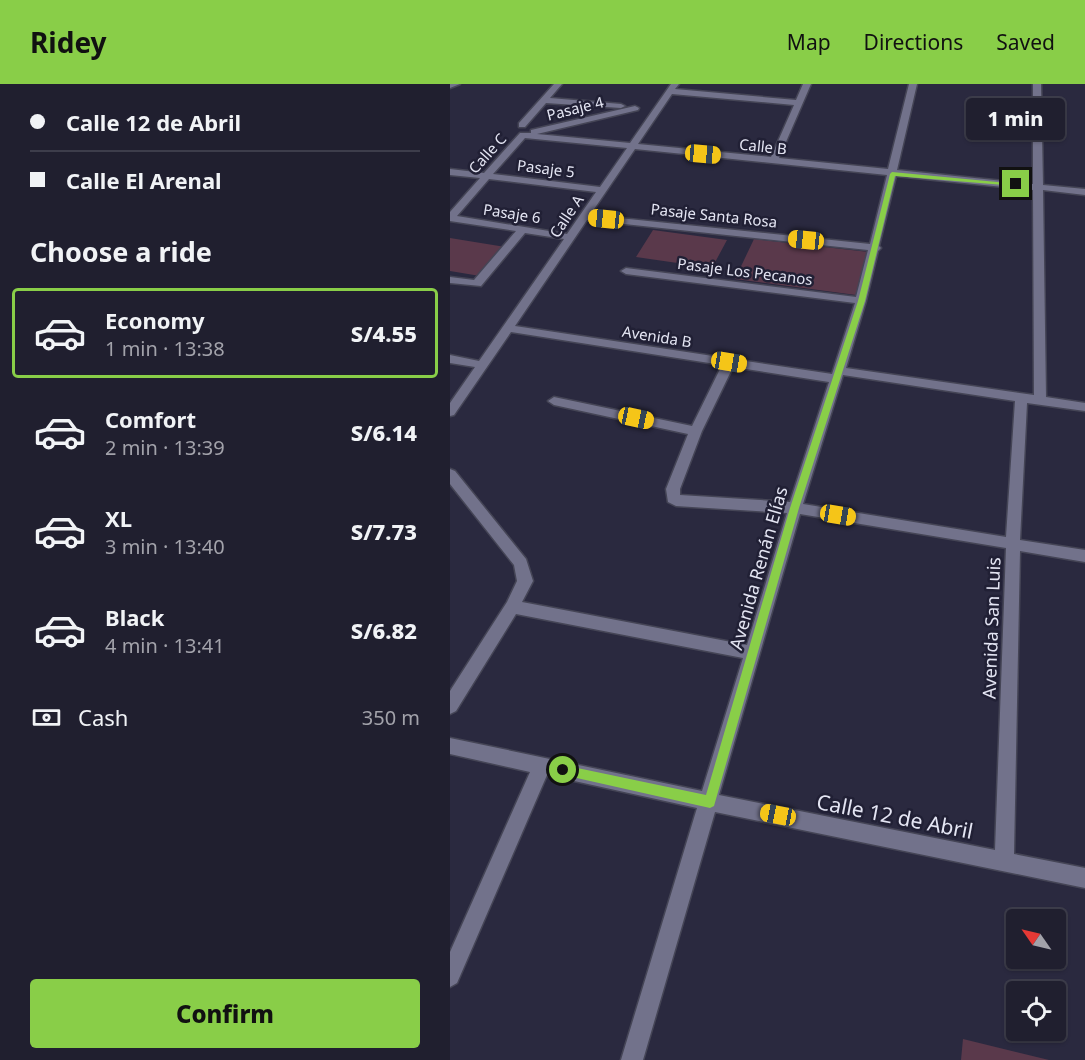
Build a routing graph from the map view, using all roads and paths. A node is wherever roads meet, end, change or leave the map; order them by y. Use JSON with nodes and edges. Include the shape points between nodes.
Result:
{"nodes":[{"id":1,"x":456,"y":84,"type":"edge"},
{"id":2,"x":558,"y":84,"type":"edge"},
{"id":3,"x":807,"y":84,"type":"edge"},
{"id":4,"x":913,"y":84,"type":"edge"},
{"id":5,"x":1037,"y":84,"type":"edge"},
{"id":6,"x":450,"y":86,"type":"edge"},
{"id":7,"x":672,"y":88,"type":"edge"},
{"id":8,"x":544,"y":100,"type":"junction"},
{"id":9,"x":799,"y":103,"type":"junction"},
{"id":10,"x":635,"y":108,"type":"junction"},
{"id":11,"x":657,"y":110,"type":"junction"},
{"id":12,"x":522,"y":125,"type":"dead end"},
{"id":13,"x":523,"y":135,"type":"junction"},
{"id":14,"x":632,"y":147,"type":"junction"},
{"id":15,"x":774,"y":160,"type":"junction"},
{"id":16,"x":450,"y":172,"type":"edge"},
{"id":17,"x":892,"y":174,"type":"junction"},
{"id":18,"x":486,"y":176,"type":"junction"},
{"id":19,"x":1037,"y":186,"type":"junction"},
{"id":20,"x":602,"y":190,"type":"junction"},
{"id":21,"x":1085,"y":192,"type":"edge"},
{"id":22,"x":584,"y":216,"type":"junction"},
{"id":23,"x":450,"y":218,"type":"edge"},
{"id":24,"x":522,"y":230,"type":"junction"},
{"id":25,"x":570,"y":237,"type":"junction"},
{"id":26,"x":876,"y":248,"type":"junction"},
{"id":27,"x":626,"y":271,"type":"dead end"},
{"id":28,"x":450,"y":280,"type":"edge"},
{"id":29,"x":861,"y":301,"type":"junction"},
{"id":30,"x":508,"y":327,"type":"junction"},
{"id":31,"x":450,"y":359,"type":"edge"},
{"id":32,"x":729,"y":362,"type":"junction"},
{"id":33,"x":483,"y":365,"type":"junction"},
{"id":34,"x":839,"y":375,"type":"junction"},
{"id":35,"x":1021,"y":397,"type":"junction"},
{"id":36,"x":1040,"y":400,"type":"junction"},
{"id":37,"x":555,"y":401,"type":"dead end"},
{"id":38,"x":1085,"y":407,"type":"edge"},
{"id":39,"x":450,"y":412,"type":"edge"},
{"id":40,"x":696,"y":431,"type":"junction"},
{"id":41,"x":450,"y":474,"type":"edge"},
{"id":42,"x":795,"y":508,"type":"junction"},
{"id":43,"x":1013,"y":544,"type":"junction"},
{"id":44,"x":1085,"y":556,"type":"edge"},
{"id":45,"x":512,"y":607,"type":"junction"},
{"id":46,"x":753,"y":653,"type":"junction"},
{"id":47,"x":450,"y":706,"type":"edge"},
{"id":48,"x":450,"y":746,"type":"edge"},
{"id":49,"x":542,"y":766,"type":"junction"},
{"id":50,"x":710,"y":802,"type":"junction"},
{"id":51,"x":1004,"y":861,"type":"junction"},
{"id":52,"x":1085,"y":878,"type":"edge"},
{"id":53,"x":450,"y":975,"type":"edge"},
{"id":54,"x":632,"y":1060,"type":"edge"}],
"edges":[{"from":1,"to":6,"type":"street"},
{"from":2,"to":8,"type":"street","name":"Calle C"},
{"from":3,"to":9,"type":"street"},
{"from":4,"to":17,"type":"street","name":"Avenida Renán Elías"},
{"from":5,"to":19,"type":"street"},
{"from":7,"to":9,"type":"street"},
{"from":7,"to":11,"type":"street","name":"Calle A"},
{"from":8,"to":10,"type":"street"},
{"from":8,"to":12,"type":"street","name":"Calle C"},
{"from":9,"to":15,"type":"street"},
{"from":10,"to":11,"type":"street"},
{"from":10,"to":13,"type":"street","name":"Pasaje 4"},
{"from":11,"to":14,"type":"street","name":"Calle A"},
{"from":13,"to":14,"type":"street","name":"Calle B"},
{"from":13,"to":18,"type":"street","name":"Calle C"},
{"from":14,"to":15,"type":"street","name":"Calle B"},
{"from":14,"to":20,"type":"street","name":"Calle A"},
{"from":15,"to":17,"type":"street","name":"Calle B"},
{"from":16,"to":18,"type":"street","name":"Pasaje 5"},
{"from":17,"to":19,"type":"street","name":"Calle B"},
{"from":17,"to":26,"type":"street","name":"Avenida Renán Elías"},
{"from":18,"to":20,"type":"street","name":"Pasaje 5"},
{"from":18,"to":23,"type":"street","name":"Calle C"},
{"from":19,"to":21,"type":"street","name":"Calle B"},
{"from":19,"to":36,"type":"street"},
{"from":20,"to":22,"type":"street","name":"Calle A"},
{"from":22,"to":25,"type":"street","name":"Calle A"},
{"from":22,"to":26,"type":"street","name":"Pasaje Santa Rosa"},
{"from":23,"to":24,"type":"street","name":"Pasaje 6"},
{"from":24,"to":25,"type":"street","name":"Pasaje 6"},
{"from":24,"to":28,"type":"street","via":[[477,284]]},
{"from":25,"to":30,"type":"street","name":"Calle A"},
{"from":26,"to":29,"type":"street","name":"Avenida Renán Elías"},
{"from":27,"to":29,"type":"street","name":"Pasaje Los Pecanos"},
{"from":29,"to":34,"type":"street","name":"Avenida Renán Elías"},
{"from":30,"to":32,"type":"street","name":"Avenida B"},
{"from":30,"to":33,"type":"street","name":"Calle A"},
{"from":31,"to":33,"type":"street"},
{"from":32,"to":34,"type":"street","name":"Avenida B"},
{"from":32,"to":40,"type":"street"},
{"from":33,"to":39,"type":"street","name":"Calle A"},
{"from":34,"to":35,"type":"street","name":"Avenida B"},
{"from":34,"to":42,"type":"street","name":"Avenida Renán Elías"},
{"from":35,"to":36,"type":"street","name":"Avenida B"},
{"from":35,"to":43,"type":"street","name":"Avenida San Luis"},
{"from":36,"to":38,"type":"street","name":"Avenida B"},
{"from":37,"to":40,"type":"street"},
{"from":40,"to":42,"type":"street","via":[[673,498],[681,502]]},
{"from":41,"to":45,"type":"street","via":[[521,563],[525,581]]},
{"from":42,"to":43,"type":"street"},
{"from":42,"to":46,"type":"street","name":"Avenida Renán Elías"},
{"from":43,"to":44,"type":"street"},
{"from":43,"to":51,"type":"street","name":"Avenida San Luis"},
{"from":45,"to":46,"type":"street"},
{"from":45,"to":47,"type":"street"},
{"from":46,"to":50,"type":"street","name":"Avenida Renán Elías"},
{"from":48,"to":49,"type":"street","name":"Calle 12 de Abril"},
{"from":49,"to":50,"type":"street","name":"Calle 12 de Abril"},
{"from":49,"to":53,"type":"street"},
{"from":50,"to":51,"type":"street","name":"Calle 12 de Abril"},
{"from":50,"to":54,"type":"street","name":"Avenida Renán Elías"},
{"from":51,"to":52,"type":"street","name":"Calle 12 de Abril"}]}
